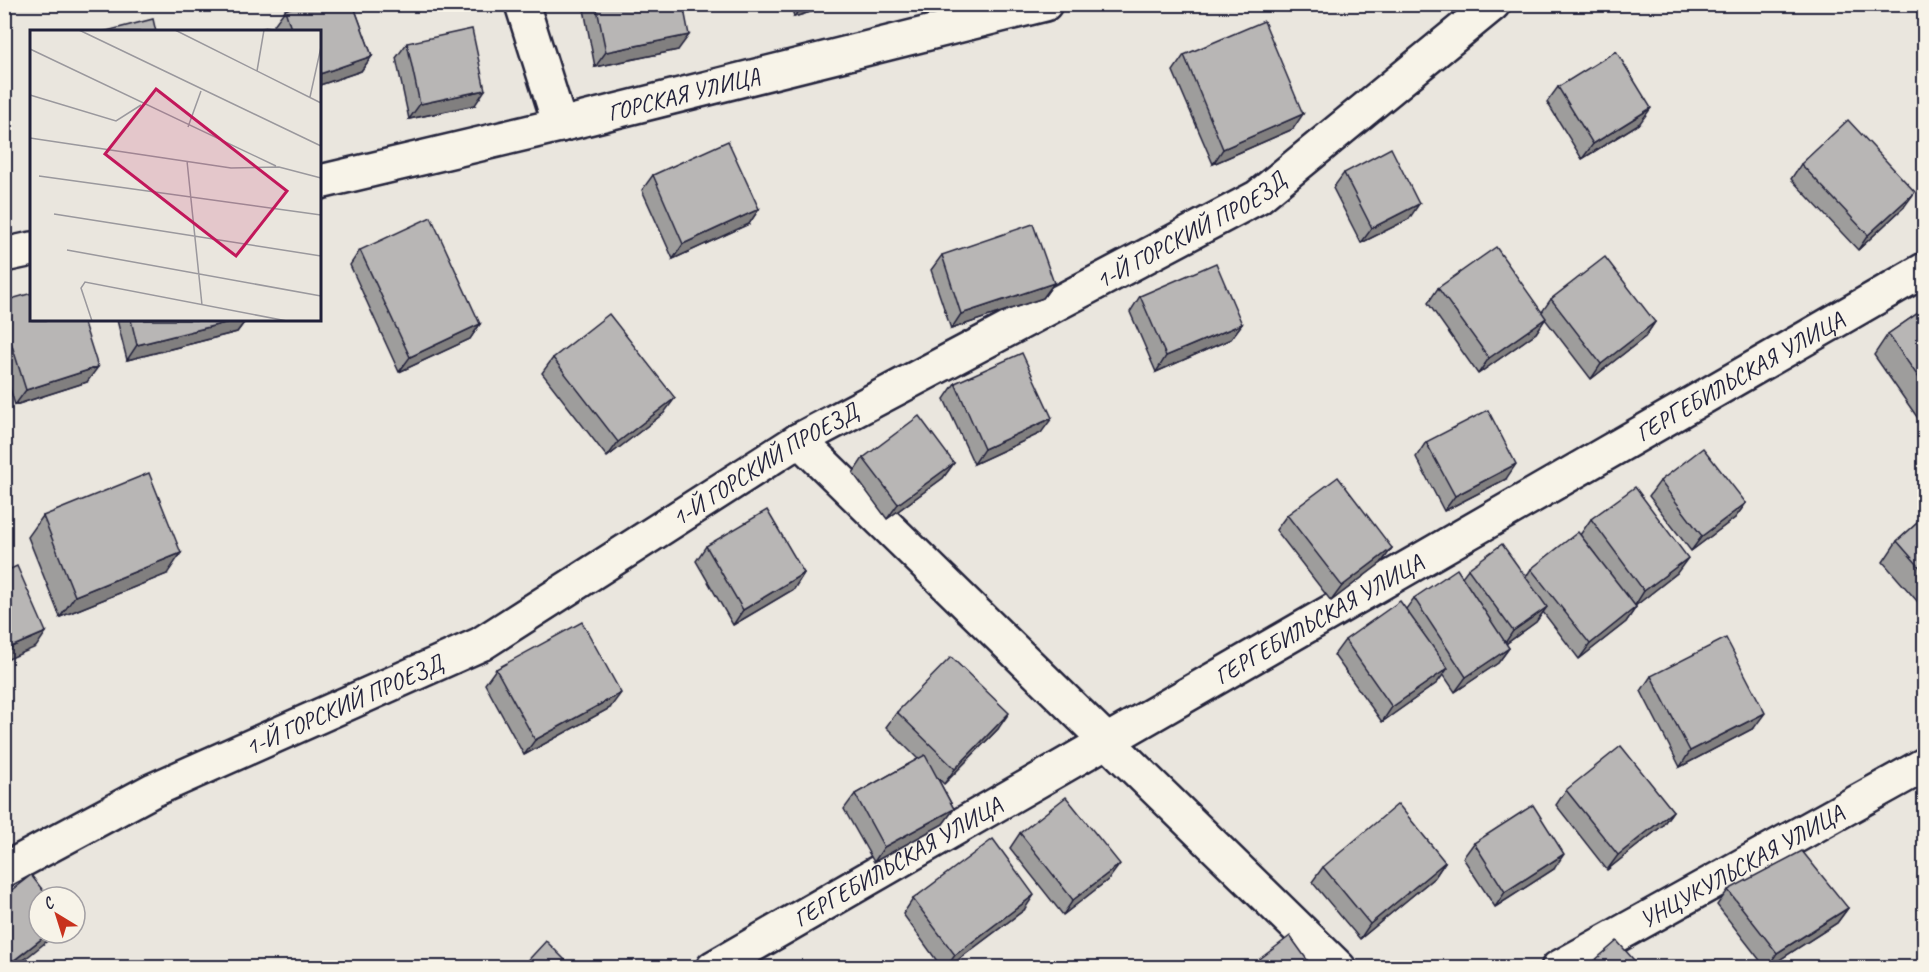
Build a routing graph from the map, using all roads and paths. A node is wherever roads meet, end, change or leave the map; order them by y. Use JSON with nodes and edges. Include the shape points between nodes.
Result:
{"nodes":[{"id":1,"x":522,"y":4,"type":"edge"},
{"id":2,"x":1045,"y":4,"type":"edge"},
{"id":3,"x":1492,"y":4,"type":"edge"},
{"id":4,"x":560,"y":125,"type":"junction"},
{"id":5,"x":321,"y":182,"type":"edge"},
{"id":6,"x":30,"y":249,"type":"edge"},
{"id":7,"x":4,"y":255,"type":"edge"},
{"id":8,"x":1924,"y":270,"type":"edge"},
{"id":9,"x":799,"y":441,"type":"junction"},
{"id":10,"x":1108,"y":742,"type":"junction"},
{"id":11,"x":1924,"y":765,"type":"edge"},
{"id":12,"x":4,"y":870,"type":"edge"},
{"id":13,"x":713,"y":968,"type":"edge"},
{"id":14,"x":1340,"y":968,"type":"edge"},
{"id":15,"x":1558,"y":968,"type":"edge"}],
"edges":[{"from":1,"to":4,"type":"street"},
{"from":2,"to":4,"type":"street","name":"ГОРСКАЯ УЛИЦА"},
{"from":3,"to":9,"type":"street","name":"1-Й ГОРСКИЙ ПРОЕЗД","via":[[1258,197]]},
{"from":4,"to":5,"type":"street","name":"ГОРСКАЯ УЛИЦА"},
{"from":6,"to":7,"type":"street"},
{"from":8,"to":10,"type":"street","name":"ГЕРГЕБИЛЬСКАЯ УЛИЦА"},
{"from":9,"to":10,"type":"street"},
{"from":9,"to":12,"type":"street","name":"1-Й ГОРСКИЙ ПРОЕЗД","via":[[481,644],[153,790]]},
{"from":10,"to":13,"type":"street","name":"ГЕРГЕБИЛЬСКАЯ УЛИЦА"},
{"from":10,"to":14,"type":"street"},
{"from":11,"to":15,"type":"street","name":"УНЦУКУЛЬСКАЯ УЛИЦА"}]}
